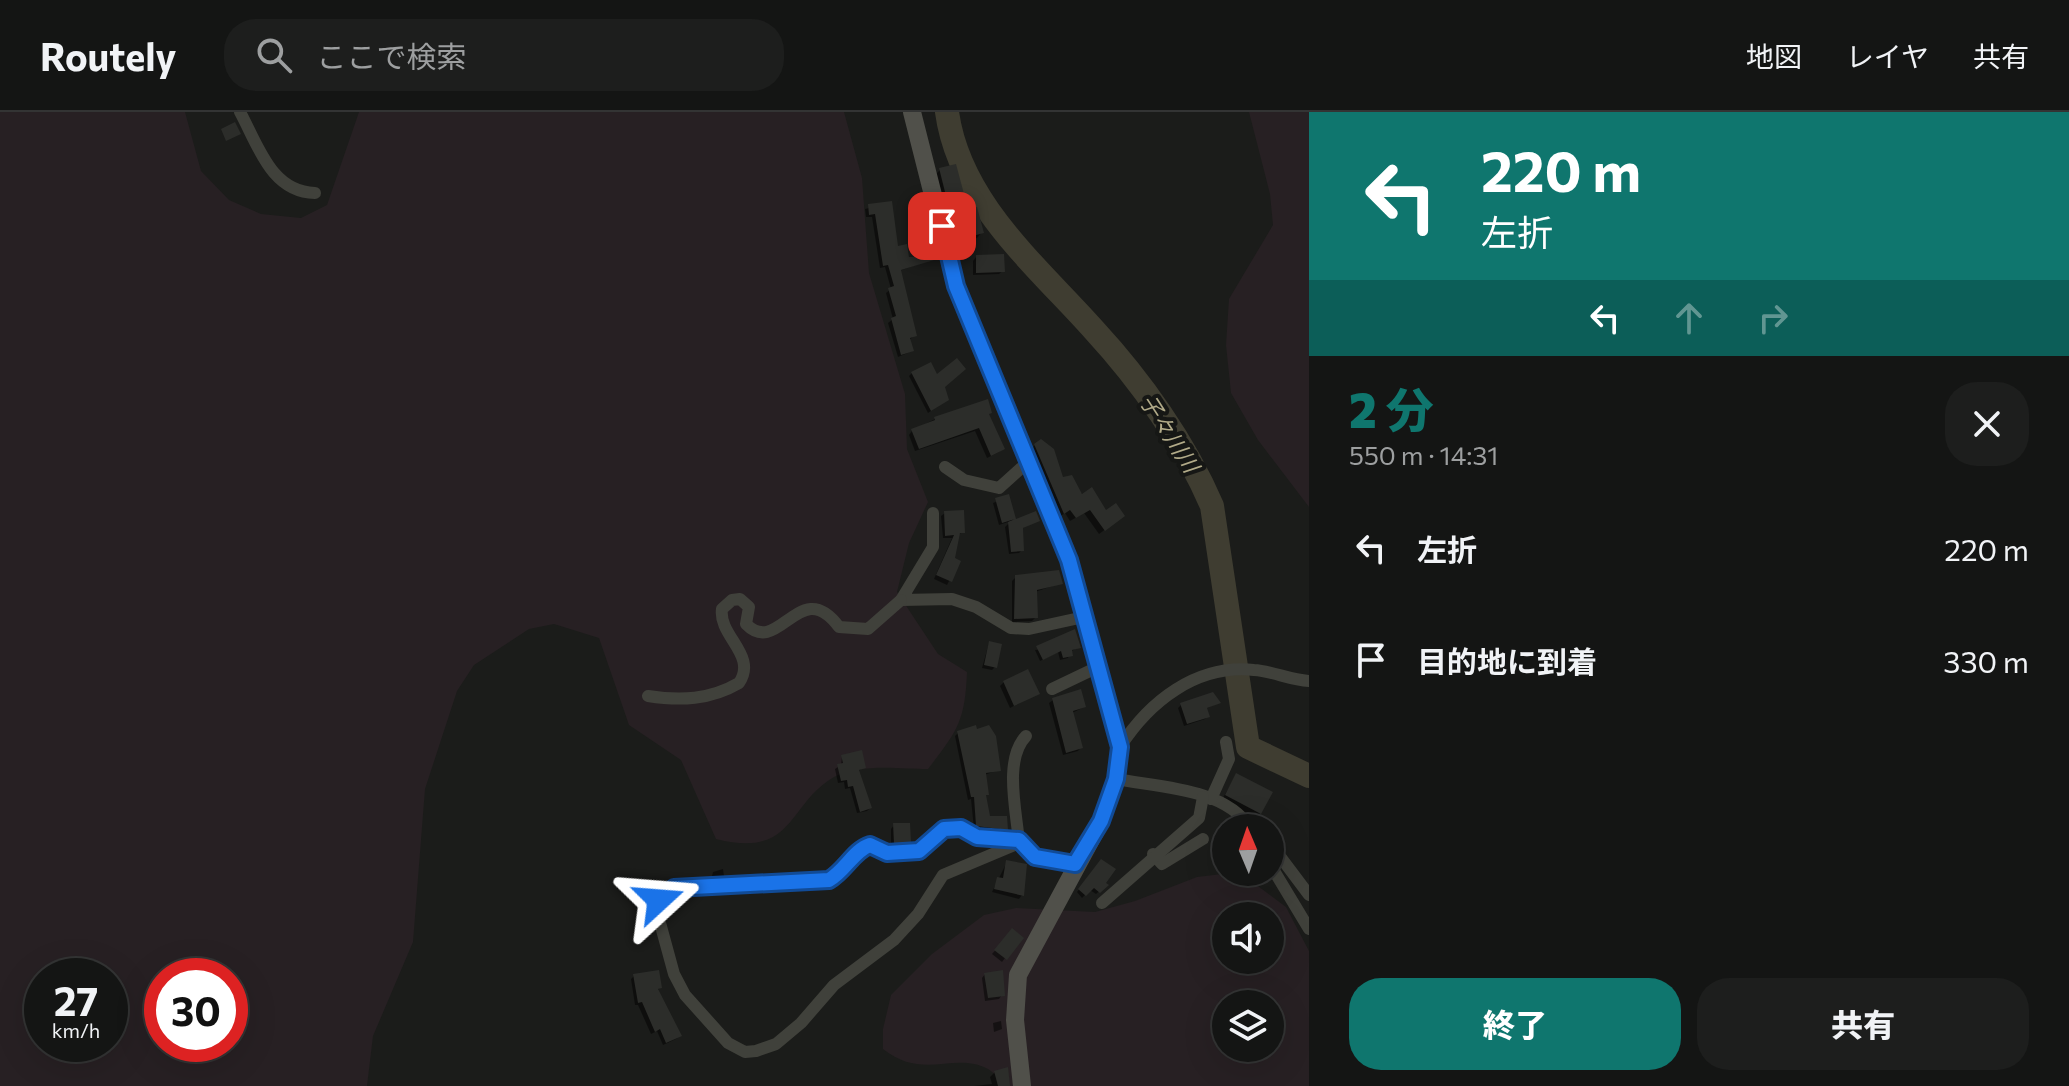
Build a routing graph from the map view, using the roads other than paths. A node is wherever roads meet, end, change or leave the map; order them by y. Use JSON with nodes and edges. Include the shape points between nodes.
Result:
{"nodes":[{"id":1,"x":240,"y":112,"type":"edge"},
{"id":2,"x":912,"y":112,"type":"edge"},
{"id":3,"x":315,"y":193,"type":"dead end"},
{"id":4,"x":1029,"y":461,"type":"junction"},
{"id":5,"x":945,"y":467,"type":"dead end"},
{"id":6,"x":933,"y":513,"type":"dead end"},
{"id":7,"x":901,"y":600,"type":"junction"},
{"id":8,"x":1084,"y":617,"type":"junction"},
{"id":9,"x":1098,"y":667,"type":"junction"},
{"id":10,"x":1309,"y":681,"type":"edge"},
{"id":11,"x":1052,"y":689,"type":"dead end"},
{"id":12,"x":648,"y":696,"type":"dead end"},
{"id":13,"x":1026,"y":736,"type":"dead end"},
{"id":14,"x":1226,"y":742,"type":"dead end"},
{"id":15,"x":1120,"y":747,"type":"junction"},
{"id":16,"x":1116,"y":779,"type":"junction"},
{"id":17,"x":1207,"y":798,"type":"junction"},
{"id":18,"x":1232,"y":814,"type":"edge"},
{"id":19,"x":1203,"y":839,"type":"dead end"},
{"id":20,"x":1019,"y":842,"type":"junction"},
{"id":21,"x":1153,"y":854,"type":"junction"},
{"id":22,"x":1284,"y":860,"type":"edge"},
{"id":23,"x":1075,"y":864,"type":"junction"},
{"id":24,"x":1283,"y":886,"type":"edge"},
{"id":25,"x":1307,"y":888,"type":"edge"},
{"id":26,"x":1102,"y":903,"type":"dead end"},
{"id":27,"x":1309,"y":929,"type":"edge"},
{"id":28,"x":1022,"y":1086,"type":"edge"}],
"edges":[{"from":1,"to":3,"type":"street","via":[[274,177],[299,192]]},
{"from":2,"to":4,"type":"street","via":[[956,286]]},
{"from":4,"to":5,"type":"street","via":[[999,488],[964,480]]},
{"from":4,"to":8,"type":"street","via":[[1069,560]]},
{"from":6,"to":7,"type":"street","via":[[933,547]]},
{"from":7,"to":8,"type":"street","via":[[952,599],[1011,628]]},
{"from":7,"to":12,"type":"street","via":[[868,629],[839,627],[826,612],[814,609],[796,613],[772,631],[756,632],[746,624],[746,602],[732,600],[721,618],[742,654],[745,668],[739,683],[678,701]]},
{"from":8,"to":9,"type":"street"},
{"from":9,"to":11,"type":"street"},
{"from":9,"to":15,"type":"street"},
{"from":10,"to":15,"type":"street","via":[[1244,670],[1194,679],[1139,717]]},
{"from":13,"to":20,"type":"street","via":[[1015,764]]},
{"from":14,"to":17,"type":"street","via":[[1229,759]]},
{"from":15,"to":16,"type":"street"},
{"from":16,"to":17,"type":"street"},
{"from":16,"to":23,"type":"street","via":[[1101,821]]},
{"from":17,"to":18,"type":"street"},
{"from":17,"to":21,"type":"street","via":[[1199,818]]},
{"from":19,"to":21,"type":"street","via":[[1162,864]]},
{"from":20,"to":20,"type":"street","via":[[944,829],[919,851],[861,848],[849,866],[829,880],[674,888],[656,908],[674,974],[685,995],[728,1043],[745,1052],[776,1044],[834,985],[894,940],[943,875]]},
{"from":20,"to":23,"type":"street","via":[[1035,857]]},
{"from":21,"to":26,"type":"street"},
{"from":22,"to":25,"type":"street"},
{"from":23,"to":28,"type":"street","via":[[1018,975],[1015,1020]]},
{"from":24,"to":27,"type":"street"}]}
